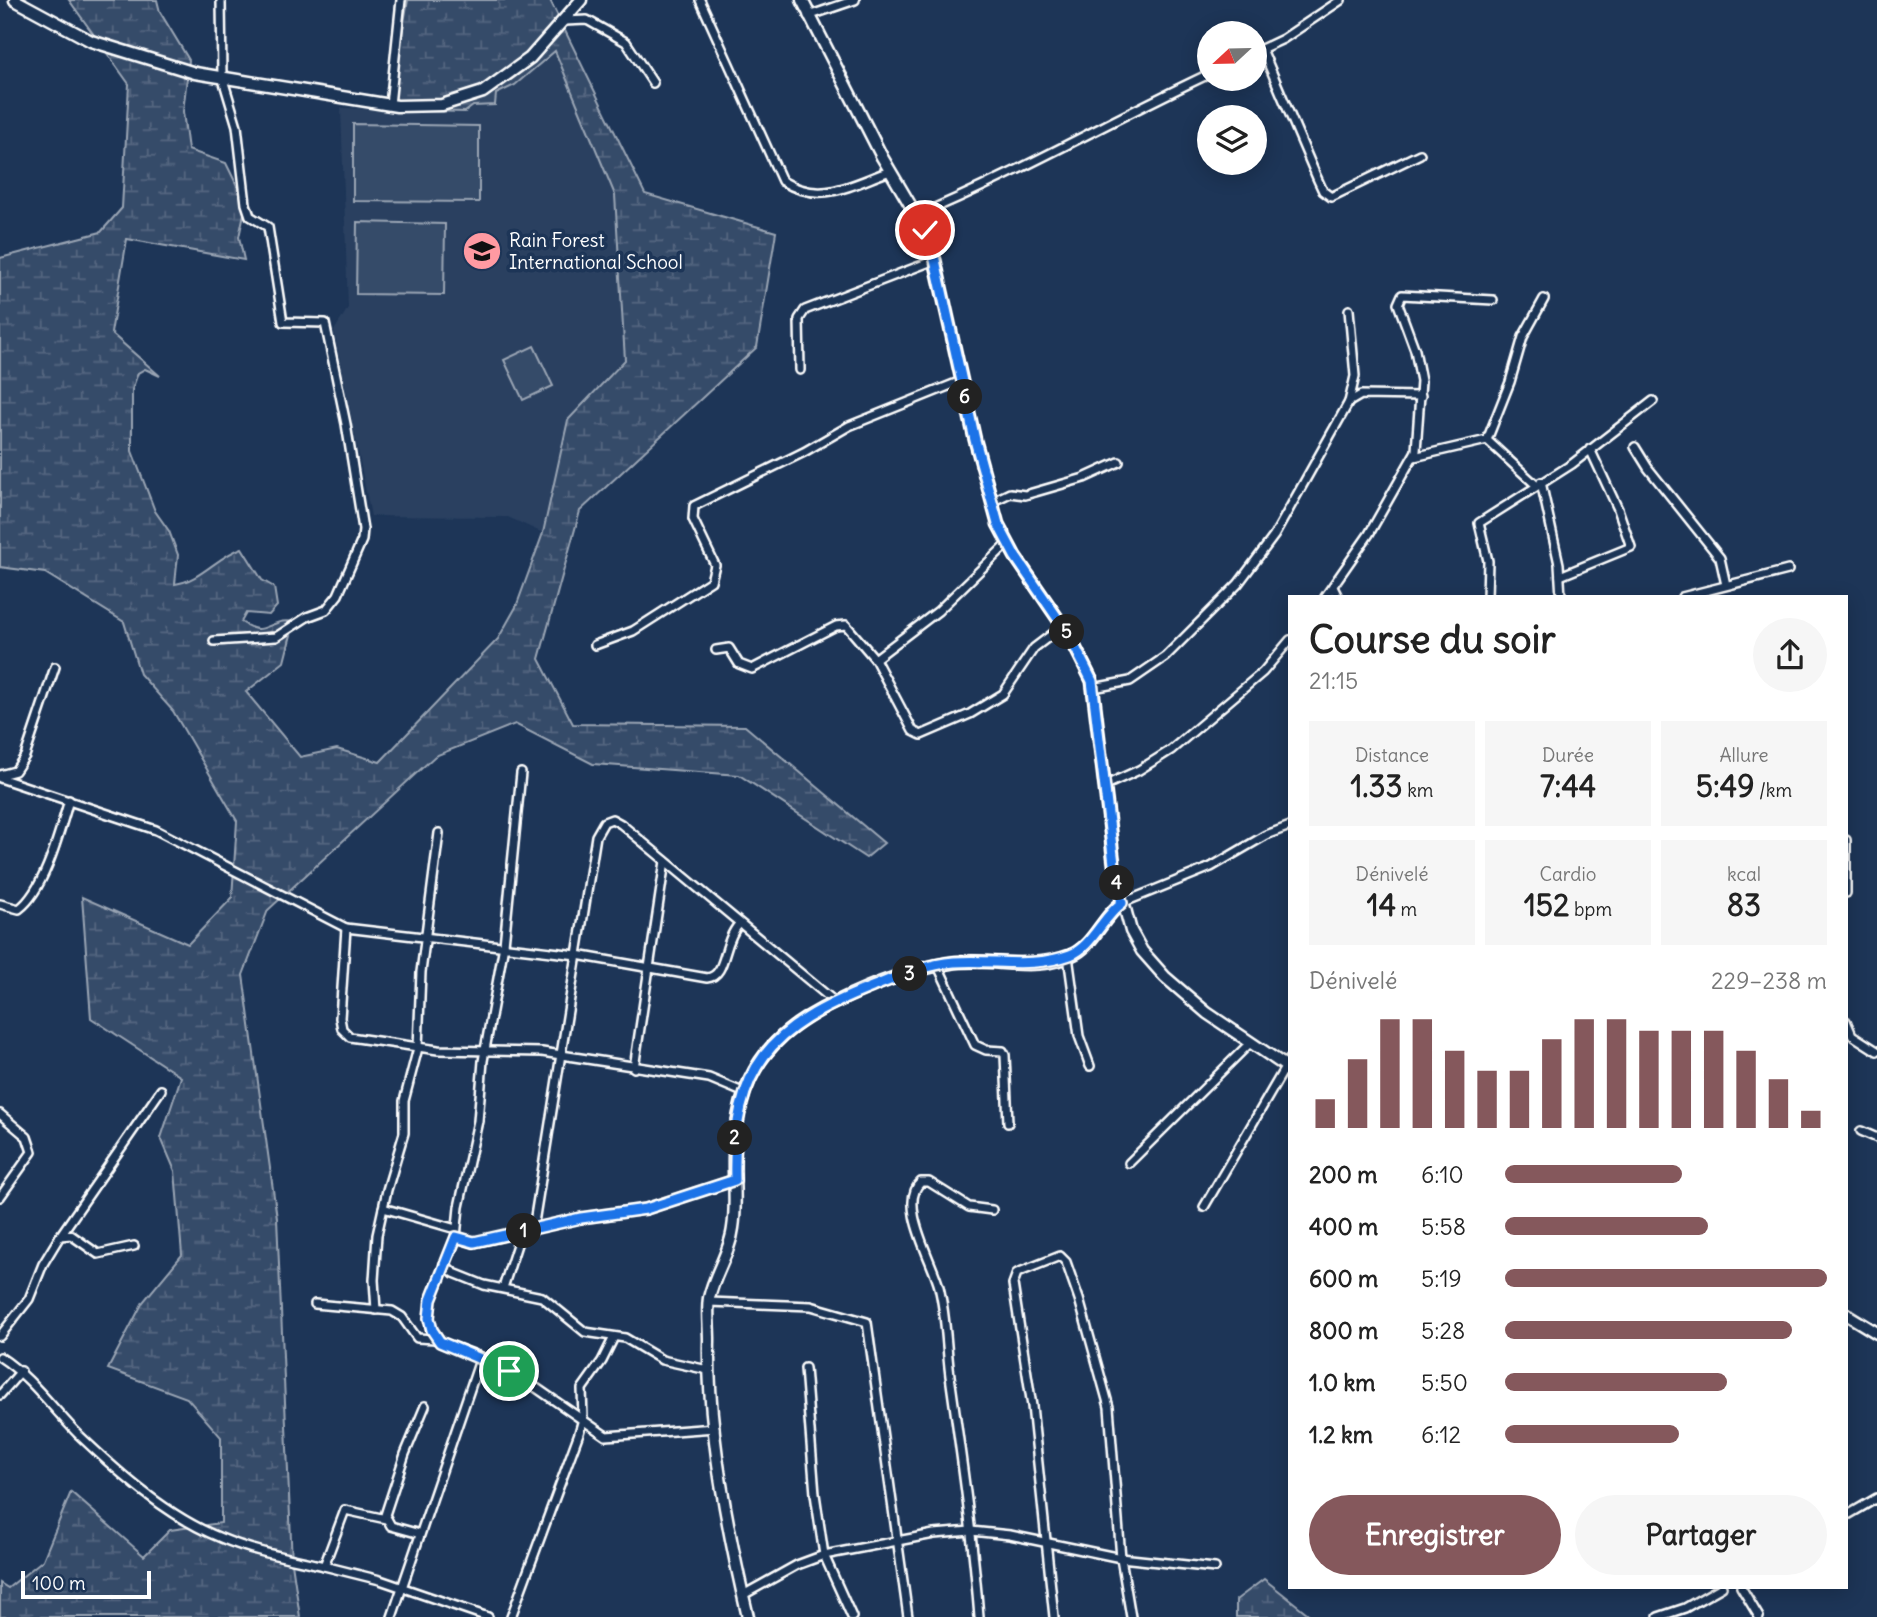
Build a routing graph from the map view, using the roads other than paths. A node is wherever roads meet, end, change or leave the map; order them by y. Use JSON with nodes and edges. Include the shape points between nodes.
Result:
{"nodes":[{"id":1,"x":15,"y":0,"type":"edge"},
{"id":2,"x":221,"y":0,"type":"edge"},
{"id":3,"x":401,"y":0,"type":"edge"},
{"id":4,"x":581,"y":0,"type":"edge"},
{"id":5,"x":700,"y":0,"type":"edge"},
{"id":6,"x":802,"y":0,"type":"edge"},
{"id":7,"x":855,"y":0,"type":"edge"},
{"id":8,"x":1341,"y":0,"type":"edge"},
{"id":9,"x":1329,"y":3,"type":"edge"},
{"id":10,"x":808,"y":16,"type":"junction"},
{"id":11,"x":565,"y":21,"type":"junction"},
{"id":12,"x":1267,"y":46,"type":"edge"},
{"id":13,"x":1267,"y":68,"type":"edge"},
{"id":14,"x":222,"y":76,"type":"junction"},
{"id":15,"x":1197,"y":80,"type":"edge"},
{"id":16,"x":653,"y":83,"type":"dead end"},
{"id":17,"x":390,"y":105,"type":"junction"},
{"id":18,"x":1420,"y":154,"type":"dead end"},
{"id":19,"x":890,"y":171,"type":"junction"},
{"id":20,"x":916,"y":216,"type":"junction"},
{"id":21,"x":935,"y":260,"type":"junction"},
{"id":22,"x":1544,"y":299,"type":"dead end"},
{"id":23,"x":1493,"y":300,"type":"dead end"},
{"id":24,"x":1349,"y":310,"type":"dead end"},
{"id":25,"x":800,"y":370,"type":"dead end"},
{"id":26,"x":961,"y":381,"type":"junction"},
{"id":27,"x":1421,"y":396,"type":"junction"},
{"id":28,"x":1653,"y":401,"type":"dead end"},
{"id":29,"x":1349,"y":402,"type":"junction"},
{"id":30,"x":1487,"y":440,"type":"junction"},
{"id":31,"x":1635,"y":447,"type":"dead end"},
{"id":32,"x":1590,"y":449,"type":"junction"},
{"id":33,"x":1414,"y":457,"type":"junction"},
{"id":34,"x":1119,"y":462,"type":"dead end"},
{"id":35,"x":1539,"y":484,"type":"junction"},
{"id":36,"x":991,"y":502,"type":"junction"},
{"id":37,"x":1007,"y":544,"type":"junction"},
{"id":38,"x":1788,"y":569,"type":"dead end"},
{"id":39,"x":1560,"y":576,"type":"junction"},
{"id":40,"x":1727,"y":585,"type":"junction"},
{"id":41,"x":1332,"y":587,"type":"junction"},
{"id":42,"x":1326,"y":595,"type":"edge"},
{"id":43,"x":1337,"y":595,"type":"edge"},
{"id":44,"x":1487,"y":595,"type":"edge"},
{"id":45,"x":1561,"y":595,"type":"edge"},
{"id":46,"x":1690,"y":595,"type":"edge"},
{"id":47,"x":1063,"y":626,"type":"junction"},
{"id":48,"x":214,"y":641,"type":"dead end"},
{"id":49,"x":1288,"y":642,"type":"edge"},
{"id":50,"x":595,"y":645,"type":"dead end"},
{"id":51,"x":716,"y":650,"type":"dead end"},
{"id":52,"x":875,"y":659,"type":"junction"},
{"id":53,"x":55,"y":667,"type":"dead end"},
{"id":54,"x":1093,"y":688,"type":"junction"},
{"id":55,"x":521,"y":773,"type":"dead end"},
{"id":56,"x":0,"y":777,"type":"edge"},
{"id":57,"x":1106,"y":785,"type":"junction"},
{"id":58,"x":69,"y":800,"type":"junction"},
{"id":59,"x":1288,"y":827,"type":"edge"},
{"id":60,"x":439,"y":833,"type":"dead end"},
{"id":61,"x":664,"y":861,"type":"junction"},
{"id":62,"x":1122,"y":903,"type":"junction"},
{"id":63,"x":0,"y":904,"type":"edge"},
{"id":64,"x":739,"y":924,"type":"junction"},
{"id":65,"x":346,"y":928,"type":"junction"},
{"id":66,"x":425,"y":937,"type":"junction"},
{"id":67,"x":504,"y":945,"type":"junction"},
{"id":68,"x":578,"y":955,"type":"junction"},
{"id":69,"x":1068,"y":956,"type":"junction"},
{"id":70,"x":938,"y":966,"type":"junction"},
{"id":71,"x":648,"y":968,"type":"junction"},
{"id":72,"x":835,"y":1002,"type":"junction"},
{"id":73,"x":1848,"y":1026,"type":"edge"},
{"id":74,"x":1251,"y":1042,"type":"junction"},
{"id":75,"x":418,"y":1048,"type":"junction"},
{"id":76,"x":486,"y":1050,"type":"junction"},
{"id":77,"x":1877,"y":1051,"type":"edge"},
{"id":78,"x":561,"y":1058,"type":"junction"},
{"id":79,"x":1288,"y":1064,"type":"edge"},
{"id":80,"x":1090,"y":1066,"type":"dead end"},
{"id":81,"x":1288,"y":1067,"type":"edge"},
{"id":82,"x":634,"y":1068,"type":"junction"},
{"id":83,"x":162,"y":1090,"type":"dead end"},
{"id":84,"x":745,"y":1094,"type":"junction"},
{"id":85,"x":0,"y":1114,"type":"edge"},
{"id":86,"x":1008,"y":1123,"type":"dead end"},
{"id":87,"x":1861,"y":1131,"type":"dead end"},
{"id":88,"x":1877,"y":1138,"type":"edge"},
{"id":89,"x":1129,"y":1163,"type":"dead end"},
{"id":90,"x":735,"y":1180,"type":"junction"},
{"id":91,"x":0,"y":1197,"type":"edge"},
{"id":92,"x":1204,"y":1207,"type":"dead end"},
{"id":93,"x":383,"y":1208,"type":"junction"},
{"id":94,"x":992,"y":1210,"type":"dead end"},
{"id":95,"x":533,"y":1229,"type":"junction"},
{"id":96,"x":521,"y":1232,"type":"junction"},
{"id":97,"x":456,"y":1233,"type":"junction"},
{"id":98,"x":60,"y":1236,"type":"junction"},
{"id":99,"x":134,"y":1246,"type":"dead end"},
{"id":100,"x":444,"y":1264,"type":"junction"},
{"id":101,"x":503,"y":1288,"type":"junction"},
{"id":102,"x":709,"y":1302,"type":"junction"},
{"id":103,"x":315,"y":1304,"type":"dead end"},
{"id":104,"x":376,"y":1310,"type":"junction"},
{"id":105,"x":1848,"y":1315,"type":"edge"},
{"id":106,"x":1877,"y":1333,"type":"edge"},
{"id":107,"x":0,"y":1336,"type":"edge"},
{"id":108,"x":614,"y":1337,"type":"junction"},
{"id":109,"x":436,"y":1339,"type":"junction"},
{"id":110,"x":0,"y":1357,"type":"edge"},
{"id":111,"x":481,"y":1357,"type":"junction"},
{"id":112,"x":805,"y":1368,"type":"dead end"},
{"id":113,"x":708,"y":1370,"type":"junction"},
{"id":114,"x":21,"y":1371,"type":"junction"},
{"id":115,"x":0,"y":1395,"type":"edge"},
{"id":116,"x":425,"y":1406,"type":"dead end"},
{"id":117,"x":583,"y":1419,"type":"junction"},
{"id":118,"x":715,"y":1429,"type":"junction"},
{"id":119,"x":1877,"y":1498,"type":"edge"},
{"id":120,"x":1848,"y":1515,"type":"edge"},
{"id":121,"x":386,"y":1520,"type":"junction"},
{"id":122,"x":971,"y":1531,"type":"junction"},
{"id":123,"x":419,"y":1534,"type":"junction"},
{"id":124,"x":897,"y":1541,"type":"junction"},
{"id":125,"x":1046,"y":1542,"type":"junction"},
{"id":126,"x":824,"y":1555,"type":"junction"},
{"id":127,"x":1121,"y":1558,"type":"junction"},
{"id":128,"x":324,"y":1566,"type":"junction"},
{"id":129,"x":1215,"y":1568,"type":"dead end"},
{"id":130,"x":401,"y":1587,"type":"junction"},
{"id":131,"x":1718,"y":1589,"type":"edge"},
{"id":132,"x":1742,"y":1589,"type":"edge"},
{"id":133,"x":743,"y":1595,"type":"junction"},
{"id":134,"x":462,"y":1608,"type":"junction"},
{"id":135,"x":1685,"y":1608,"type":"junction"},
{"id":136,"x":392,"y":1617,"type":"edge"},
{"id":137,"x":457,"y":1617,"type":"edge"},
{"id":138,"x":488,"y":1617,"type":"edge"},
{"id":139,"x":511,"y":1617,"type":"edge"},
{"id":140,"x":748,"y":1617,"type":"edge"},
{"id":141,"x":852,"y":1617,"type":"edge"},
{"id":142,"x":908,"y":1617,"type":"edge"},
{"id":143,"x":979,"y":1617,"type":"edge"},
{"id":144,"x":1054,"y":1617,"type":"edge"},
{"id":145,"x":1131,"y":1617,"type":"edge"},
{"id":146,"x":1658,"y":1617,"type":"edge"},
{"id":147,"x":1687,"y":1617,"type":"edge"},
{"id":148,"x":1759,"y":1617,"type":"edge"}],
"edges":[{"from":1,"to":14,"type":"street","via":[[91,41],[195,73]]},
{"from":2,"to":14,"type":"street"},
{"from":3,"to":17,"type":"street"},
{"from":4,"to":11,"type":"street"},
{"from":5,"to":19,"type":"street","via":[[782,181],[820,194]]},
{"from":6,"to":10,"type":"street"},
{"from":7,"to":10,"type":"street"},
{"from":8,"to":9,"type":"street"},
{"from":9,"to":12,"type":"street"},
{"from":10,"to":19,"type":"street"},
{"from":11,"to":16,"type":"street","via":[[587,20],[626,42]]},
{"from":11,"to":17,"type":"street","via":[[530,58],[483,92],[442,105]]},
{"from":13,"to":18,"type":"street","via":[[1323,191],[1331,197]]},
{"from":14,"to":17,"type":"street"},
{"from":14,"to":48,"type":"street","via":[[237,126],[246,204],[250,215],[268,227],[283,322],[325,323],[363,529],[338,595],[326,610],[276,637]]},
{"from":15,"to":20,"type":"street","via":[[987,187]]},
{"from":19,"to":20,"type":"street"},
{"from":20,"to":21,"type":"street"},
{"from":21,"to":25,"type":"street","via":[[806,310],[799,319]]},
{"from":21,"to":26,"type":"street"},
{"from":22,"to":30,"type":"street","via":[[1523,337]]},
{"from":23,"to":27,"type":"street","via":[[1402,295],[1398,304],[1415,350]]},
{"from":24,"to":29,"type":"street","via":[[1355,376]]},
{"from":26,"to":36,"type":"street"},
{"from":26,"to":50,"type":"street","via":[[849,426],[694,506],[693,519],[715,565],[710,581],[633,631]]},
{"from":27,"to":29,"type":"street","via":[[1361,395]]},
{"from":27,"to":33,"type":"street"},
{"from":28,"to":32,"type":"street"},
{"from":29,"to":54,"type":"street","via":[[1300,494],[1238,584],[1166,657],[1130,681]]},
{"from":30,"to":33,"type":"street"},
{"from":30,"to":35,"type":"street"},
{"from":31,"to":40,"type":"street","via":[[1720,558]]},
{"from":32,"to":35,"type":"street"},
{"from":32,"to":39,"type":"street","via":[[1630,547]]},
{"from":33,"to":41,"type":"street"},
{"from":34,"to":36,"type":"street","via":[[1084,478],[1025,495],[1010,493]]},
{"from":35,"to":39,"type":"street"},
{"from":35,"to":44,"type":"street","via":[[1479,523],[1489,561]]},
{"from":36,"to":37,"type":"street"},
{"from":37,"to":47,"type":"street"},
{"from":37,"to":52,"type":"street","via":[[928,620]]},
{"from":38,"to":40,"type":"street"},
{"from":39,"to":45,"type":"street"},
{"from":40,"to":46,"type":"street"},
{"from":41,"to":42,"type":"street"},
{"from":41,"to":43,"type":"street"},
{"from":47,"to":52,"type":"street","via":[[1034,649],[1003,694],[928,734],[913,732]]},
{"from":47,"to":54,"type":"street"},
{"from":49,"to":57,"type":"street","via":[[1254,681],[1171,750]]},
{"from":51,"to":52,"type":"street","via":[[729,648],[739,664],[752,669],[842,624],[850,627]]},
{"from":53,"to":56,"type":"street","via":[[25,756],[15,771]]},
{"from":54,"to":57,"type":"street"},
{"from":55,"to":67,"type":"street"},
{"from":56,"to":58,"type":"street"},
{"from":57,"to":62,"type":"street"},
{"from":58,"to":63,"type":"street","via":[[54,850],[29,900],[19,909]]},
{"from":58,"to":65,"type":"street","via":[[156,830]]},
{"from":59,"to":62,"type":"street","via":[[1211,867]]},
{"from":60,"to":66,"type":"street"},
{"from":61,"to":64,"type":"street"},
{"from":61,"to":68,"type":"street","via":[[616,821],[607,820],[600,826]]},
{"from":61,"to":71,"type":"street"},
{"from":62,"to":69,"type":"street","via":[[1078,952]]},
{"from":62,"to":74,"type":"street","via":[[1130,931],[1157,968],[1208,1013]]},
{"from":64,"to":71,"type":"street","via":[[727,939],[722,969],[715,976]]},
{"from":64,"to":72,"type":"street"},
{"from":65,"to":66,"type":"street"},
{"from":65,"to":75,"type":"street","via":[[342,1029],[350,1037]]},
{"from":66,"to":67,"type":"street"},
{"from":66,"to":75,"type":"street"},
{"from":67,"to":68,"type":"street"},
{"from":67,"to":76,"type":"street"},
{"from":68,"to":71,"type":"street"},
{"from":68,"to":78,"type":"street"},
{"from":69,"to":70,"type":"street","via":[[1028,964],[952,962]]},
{"from":69,"to":80,"type":"street","via":[[1079,1036]]},
{"from":70,"to":72,"type":"street"},
{"from":70,"to":86,"type":"street","via":[[975,1045],[1005,1055]]},
{"from":71,"to":82,"type":"street"},
{"from":72,"to":84,"type":"street","via":[[768,1047]]},
{"from":73,"to":77,"type":"street","via":[[1852,1035]]},
{"from":74,"to":79,"type":"street"},
{"from":74,"to":89,"type":"street"},
{"from":75,"to":76,"type":"street"},
{"from":75,"to":93,"type":"street","via":[[404,1101],[404,1133]]},
{"from":76,"to":78,"type":"street","via":[[542,1052]]},
{"from":76,"to":97,"type":"street","via":[[478,1121]]},
{"from":78,"to":82,"type":"street"},
{"from":78,"to":95,"type":"street"},
{"from":81,"to":92,"type":"street"},
{"from":82,"to":84,"type":"street","via":[[709,1078]]},
{"from":83,"to":98,"type":"street"},
{"from":84,"to":90,"type":"street","via":[[738,1116]]},
{"from":85,"to":91,"type":"street","via":[[27,1137],[32,1152]]},
{"from":87,"to":88,"type":"street"},
{"from":90,"to":95,"type":"street","via":[[646,1209]]},
{"from":90,"to":102,"type":"street","via":[[733,1229]]},
{"from":93,"to":97,"type":"street"},
{"from":93,"to":104,"type":"street","via":[[374,1279]]},
{"from":94,"to":122,"type":"street","via":[[969,1207],[929,1182],[921,1182],[914,1192],[914,1220],[944,1312]]},
{"from":95,"to":96,"type":"street"},
{"from":96,"to":97,"type":"street","via":[[474,1242]]},
{"from":96,"to":101,"type":"street"},
{"from":97,"to":100,"type":"street"},
{"from":98,"to":99,"type":"street","via":[[71,1235],[98,1254]]},
{"from":98,"to":107,"type":"street","via":[[29,1300]]},
{"from":100,"to":101,"type":"street","via":[[465,1278]]},
{"from":100,"to":109,"type":"street","via":[[429,1318]]},
{"from":101,"to":108,"type":"street","via":[[542,1297],[585,1332]]},
{"from":102,"to":113,"type":"street"},
{"from":102,"to":124,"type":"street","via":[[811,1306],[867,1322]]},
{"from":103,"to":104,"type":"street"},
{"from":104,"to":109,"type":"street","via":[[398,1313],[418,1338]]},
{"from":105,"to":106,"type":"street"},
{"from":108,"to":113,"type":"street","via":[[632,1341],[662,1360]]},
{"from":108,"to":117,"type":"street","via":[[582,1389]]},
{"from":109,"to":111,"type":"street"},
{"from":110,"to":114,"type":"street"},
{"from":111,"to":117,"type":"street"},
{"from":111,"to":123,"type":"street"},
{"from":112,"to":126,"type":"street"},
{"from":113,"to":118,"type":"street"},
{"from":114,"to":115,"type":"street"},
{"from":114,"to":128,"type":"street","via":[[104,1458],[173,1512],[243,1546]]},
{"from":116,"to":121,"type":"street"},
{"from":117,"to":118,"type":"street","via":[[599,1433],[617,1437]]},
{"from":117,"to":139,"type":"street"},
{"from":118,"to":133,"type":"street"},
{"from":119,"to":120,"type":"street"},
{"from":121,"to":123,"type":"street","via":[[391,1526]]},
{"from":121,"to":128,"type":"street","via":[[345,1510]]},
{"from":122,"to":124,"type":"street"},
{"from":122,"to":125,"type":"street"},
{"from":122,"to":143,"type":"street"},
{"from":123,"to":130,"type":"street"},
{"from":124,"to":126,"type":"street"},
{"from":124,"to":142,"type":"street"},
{"from":125,"to":127,"type":"street"},
{"from":125,"to":127,"type":"street","via":[[1013,1284],[1021,1270],[1060,1256],[1079,1299],[1110,1407]]},
{"from":125,"to":144,"type":"street"},
{"from":126,"to":133,"type":"street"},
{"from":126,"to":141,"type":"street"},
{"from":127,"to":129,"type":"street"},
{"from":127,"to":145,"type":"street"},
{"from":128,"to":130,"type":"street"},
{"from":130,"to":134,"type":"street"},
{"from":130,"to":136,"type":"street"},
{"from":131,"to":135,"type":"street"},
{"from":132,"to":148,"type":"street"},
{"from":133,"to":140,"type":"street"},
{"from":134,"to":137,"type":"street"},
{"from":134,"to":138,"type":"street"},
{"from":135,"to":146,"type":"street"},
{"from":135,"to":147,"type":"street"}]}
